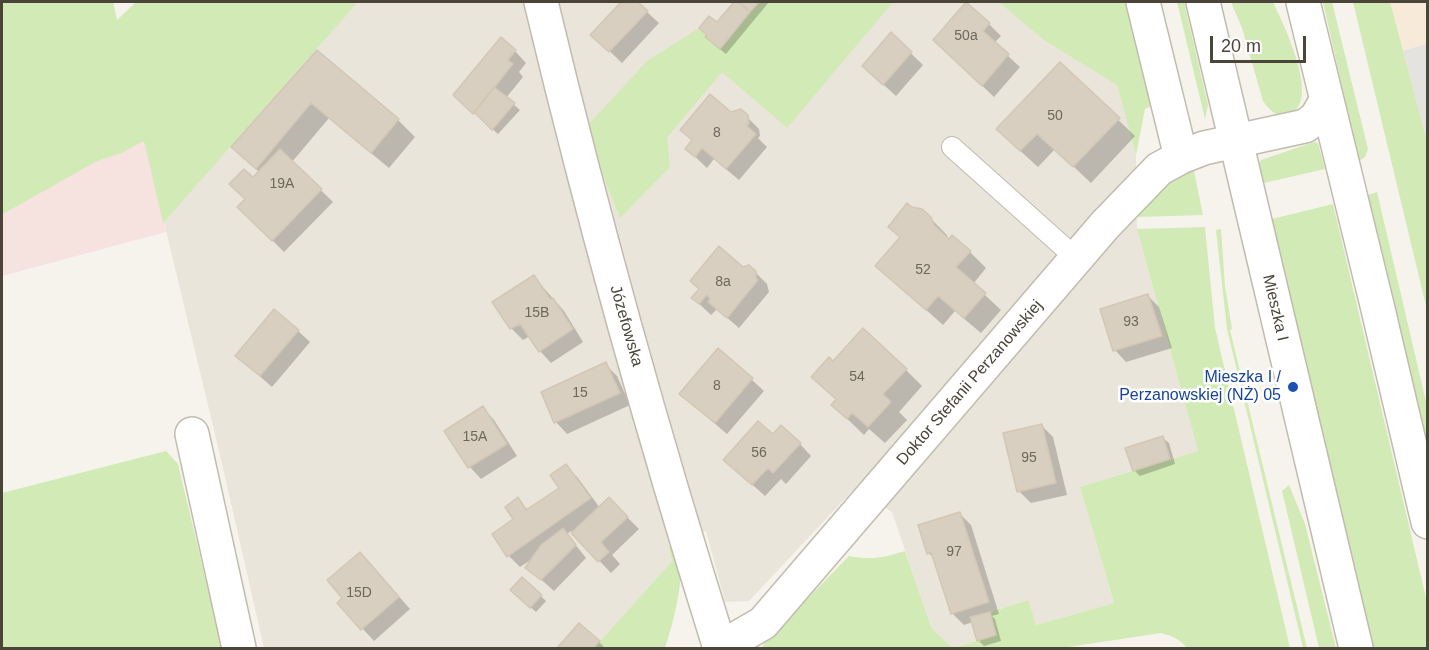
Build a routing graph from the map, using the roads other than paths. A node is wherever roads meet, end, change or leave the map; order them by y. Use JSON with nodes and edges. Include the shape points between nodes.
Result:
{"nodes":[{"id":1,"x":541,"y":2,"type":"edge"},
{"id":2,"x":1143,"y":2,"type":"edge"},
{"id":3,"x":1203,"y":2,"type":"edge"},
{"id":4,"x":1303,"y":2,"type":"edge"},
{"id":5,"x":1326,"y":101,"type":"junction"},
{"id":6,"x":1235,"y":141,"type":"junction"},
{"id":7,"x":952,"y":147,"type":"dead end"},
{"id":8,"x":1181,"y":157,"type":"junction"},
{"id":9,"x":1077,"y":259,"type":"junction"},
{"id":10,"x":192,"y":434,"type":"dead end"},
{"id":11,"x":1428,"y":522,"type":"edge"},
{"id":12,"x":239,"y":648,"type":"edge"},
{"id":13,"x":720,"y":648,"type":"edge"},
{"id":14,"x":1356,"y":648,"type":"edge"}],
"edges":[{"from":1,"to":13,"type":"street","name":"Józefowska","via":[[578,154]]},
{"from":2,"to":8,"type":"street"},
{"from":3,"to":6,"type":"street","name":"Mieszka I"},
{"from":4,"to":5,"type":"street"},
{"from":5,"to":6,"type":"street","name":"Doktor Stefanii Perzanowskiej","via":[[1316,118],[1305,126]]},
{"from":5,"to":11,"type":"street"},
{"from":6,"to":8,"type":"street","name":"Doktor Stefanii Perzanowskiej"},
{"from":6,"to":14,"type":"street","name":"Mieszka I"},
{"from":7,"to":9,"type":"lane"},
{"from":8,"to":9,"type":"street","name":"Doktor Stefanii Perzanowskiej","via":[[1159,169]]},
{"from":9,"to":13,"type":"street","name":"Doktor Stefanii Perzanowskiej","via":[[764,623]]},
{"from":10,"to":12,"type":"street"}]}
